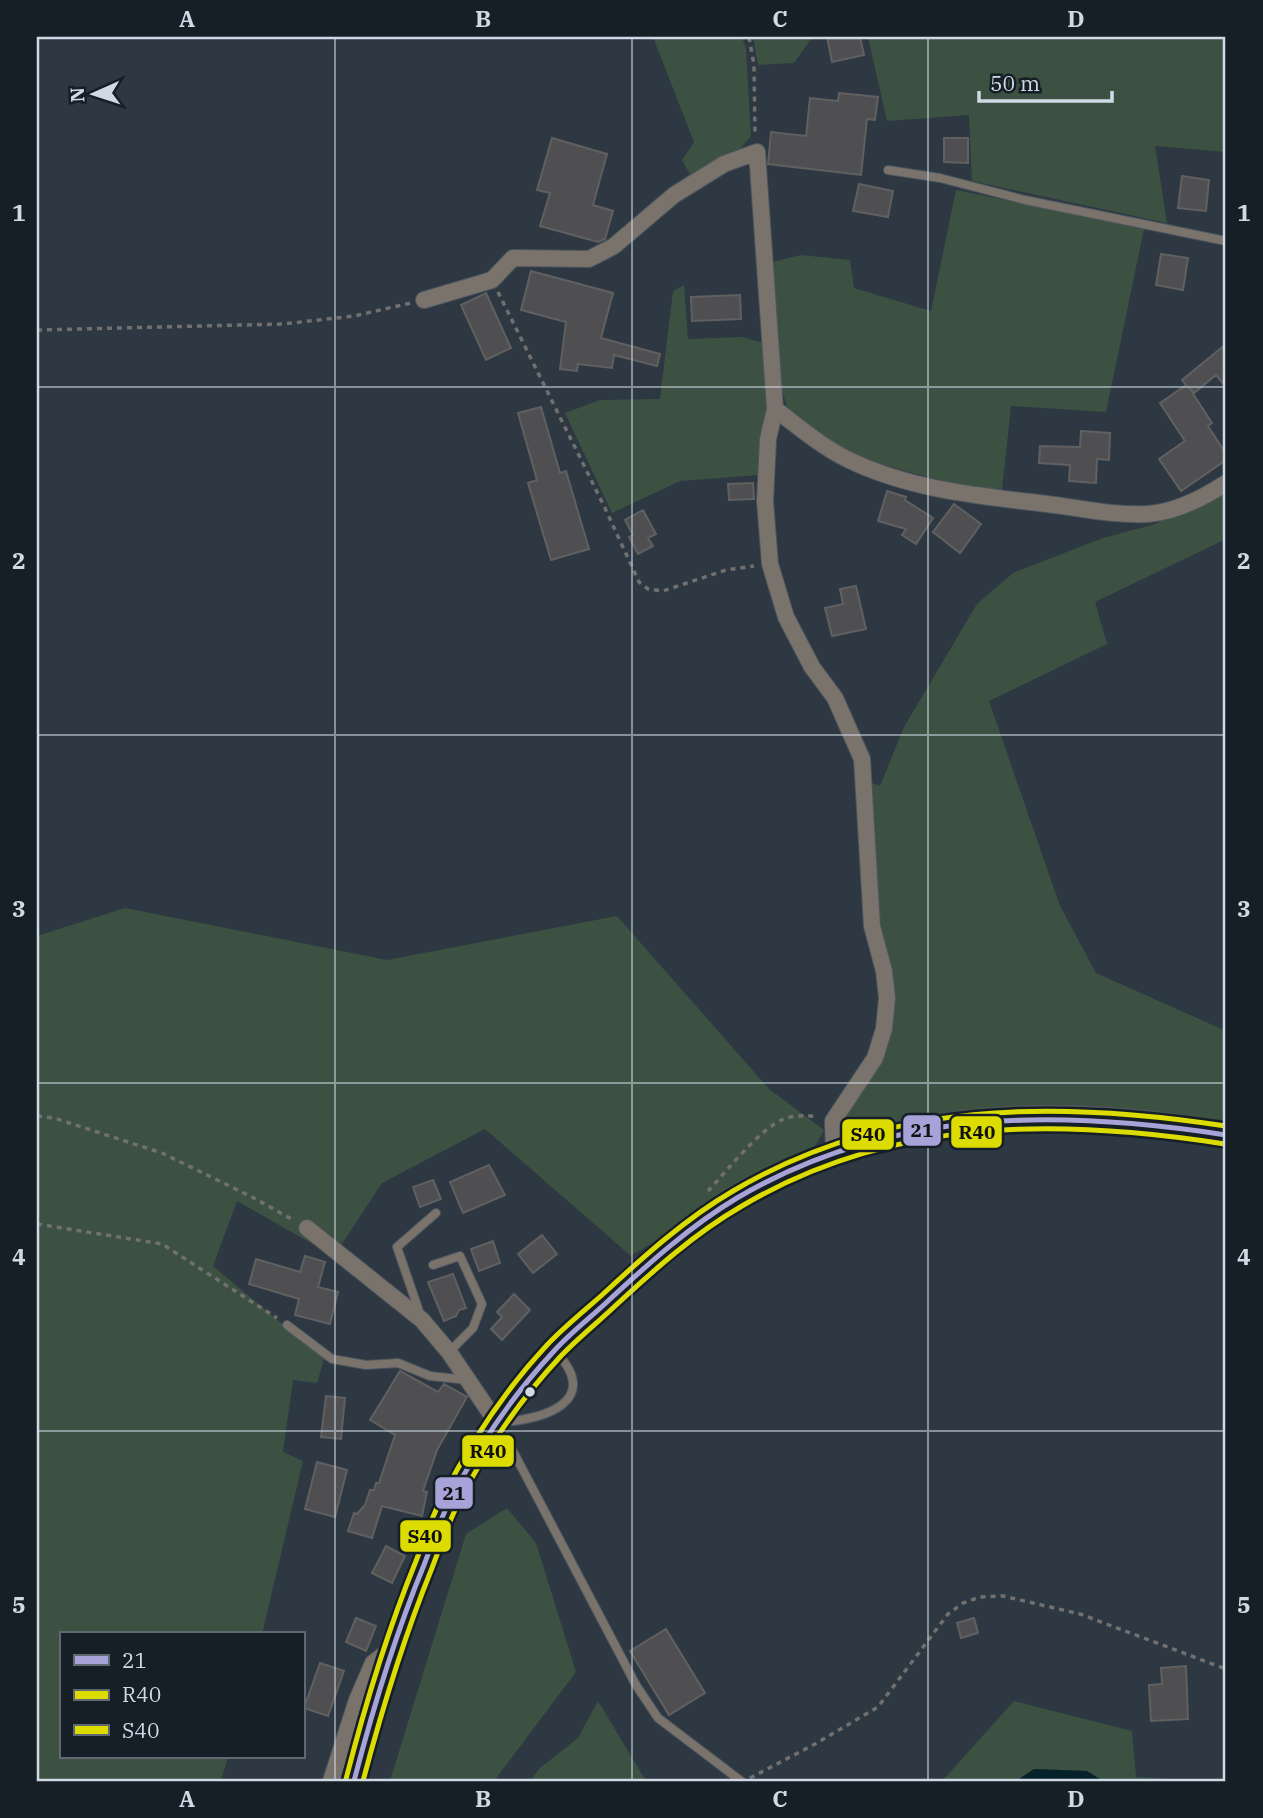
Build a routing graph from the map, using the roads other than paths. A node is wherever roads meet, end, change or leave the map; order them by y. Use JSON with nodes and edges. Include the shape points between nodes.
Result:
{"nodes":[{"id":1,"x":888,"y":170,"type":"dead end"},
{"id":2,"x":1226,"y":241,"type":"edge"},
{"id":3,"x":424,"y":300,"type":"road end"},
{"id":4,"x":775,"y":409,"type":"junction"},
{"id":5,"x":1226,"y":483,"type":"edge"},
{"id":6,"x":1226,"y":1135,"type":"edge"},
{"id":7,"x":834,"y":1154,"type":"junction"},
{"id":8,"x":436,"y":1213,"type":"dead end"},
{"id":9,"x":307,"y":1228,"type":"road end"},
{"id":10,"x":433,"y":1265,"type":"dead end"},
{"id":11,"x":422,"y":1320,"type":"junction"},
{"id":12,"x":288,"y":1325,"type":"road end"},
{"id":13,"x":554,"y":1351,"type":"junction"},
{"id":14,"x":449,"y":1352,"type":"junction"},
{"id":15,"x":468,"y":1380,"type":"junction"},
{"id":16,"x":497,"y":1423,"type":"junction"},
{"id":17,"x":391,"y":1649,"type":"junction"},
{"id":18,"x":331,"y":1781,"type":"edge"},
{"id":19,"x":354,"y":1781,"type":"edge"},
{"id":20,"x":742,"y":1781,"type":"edge"}],
"edges":[{"from":1,"to":2,"type":"lane"},
{"from":3,"to":4,"type":"street","via":[[492,280],[513,258],[589,259],[614,246],[684,189],[724,164],[757,152]]},
{"from":4,"to":5,"type":"street","via":[[822,446],[851,461],[894,477],[994,499],[1149,514],[1183,507]]},
{"from":4,"to":7,"type":"street","via":[[768,439],[765,501],[770,564],[786,617],[812,667],[835,698],[862,760],[872,926],[887,998],[875,1058],[833,1121]]},
{"from":6,"to":7,"type":"main road","via":[[1178,1126],[1043,1117],[912,1130]]},
{"from":7,"to":13,"type":"main road","via":[[751,1190],[708,1218],[629,1280]]},
{"from":8,"to":11,"type":"lane","via":[[397,1247]]},
{"from":9,"to":11,"type":"street"},
{"from":10,"to":14,"type":"lane","via":[[460,1256],[482,1304],[473,1328]]},
{"from":11,"to":14,"type":"street"},
{"from":12,"to":15,"type":"lane","via":[[332,1359],[366,1365],[398,1363],[430,1376]]},
{"from":13,"to":16,"type":"main road"},
{"from":13,"to":16,"type":"lane","via":[[568,1365],[571,1395],[561,1407],[543,1416]]},
{"from":14,"to":15,"type":"street"},
{"from":15,"to":16,"type":"street"},
{"from":16,"to":17,"type":"main road","via":[[451,1498]]},
{"from":16,"to":20,"type":"lane","via":[[636,1685],[658,1718]]},
{"from":17,"to":18,"type":"street","via":[[373,1663]]},
{"from":17,"to":19,"type":"main road"}]}
